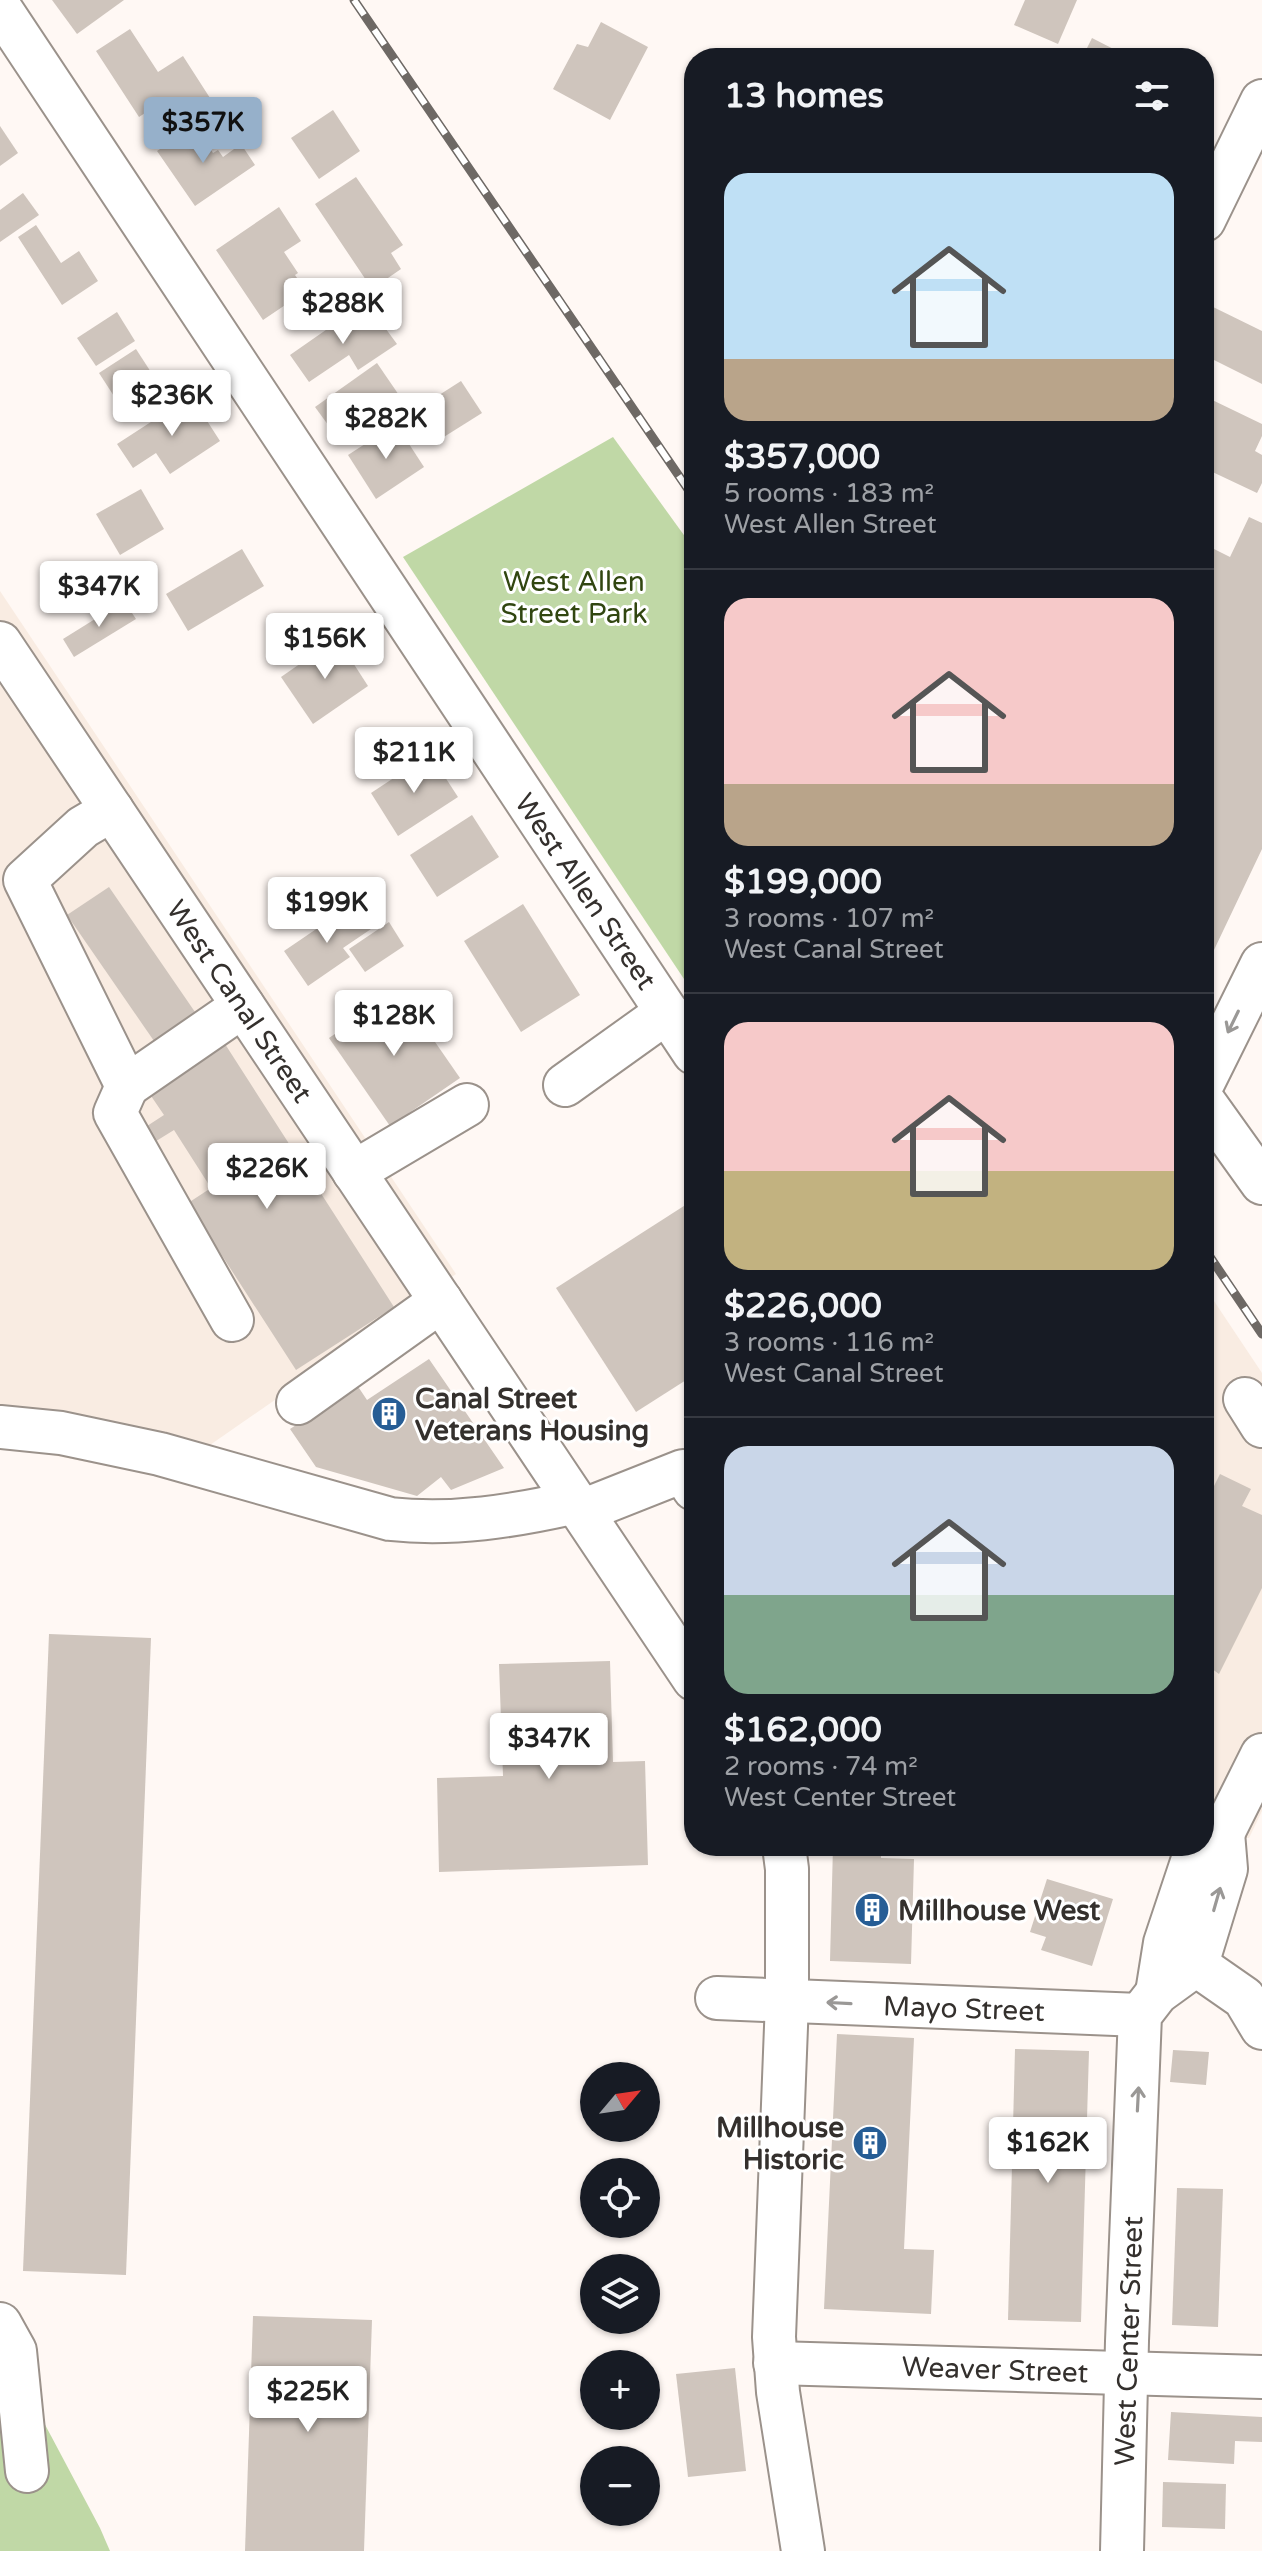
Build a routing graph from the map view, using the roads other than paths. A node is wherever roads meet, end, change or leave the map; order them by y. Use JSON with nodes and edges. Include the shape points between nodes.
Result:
{"nodes":[{"id":1,"x":0,"y":8,"type":"edge"},
{"id":2,"x":1262,"y":101,"type":"edge"},
{"id":3,"x":1214,"y":199,"type":"edge"},
{"id":4,"x":0,"y":643,"type":"edge"},
{"id":5,"x":112,"y":810,"type":"junction"},
{"id":6,"x":1262,"y":964,"type":"edge"},
{"id":7,"x":243,"y":1006,"type":"junction"},
{"id":8,"x":667,"y":1012,"type":"junction"},
{"id":9,"x":684,"y":1038,"type":"edge"},
{"id":10,"x":1214,"y":1061,"type":"edge"},
{"id":11,"x":565,"y":1085,"type":"dead end"},
{"id":12,"x":127,"y":1086,"type":"junction"},
{"id":13,"x":467,"y":1105,"type":"dead end"},
{"id":14,"x":1214,"y":1116,"type":"edge"},
{"id":15,"x":354,"y":1172,"type":"junction"},
{"id":16,"x":1262,"y":1183,"type":"edge"},
{"id":17,"x":441,"y":1301,"type":"junction"},
{"id":18,"x":232,"y":1320,"type":"dead end"},
{"id":19,"x":298,"y":1403,"type":"dead end"},
{"id":20,"x":0,"y":1427,"type":"edge"},
{"id":21,"x":684,"y":1473,"type":"edge"},
{"id":22,"x":579,"y":1507,"type":"junction"},
{"id":23,"x":684,"y":1664,"type":"edge"},
{"id":24,"x":1262,"y":1755,"type":"edge"},
{"id":25,"x":1214,"y":1822,"type":"edge"},
{"id":26,"x":785,"y":1856,"type":"edge"},
{"id":27,"x":1181,"y":1954,"type":"junction"},
{"id":28,"x":717,"y":1998,"type":"dead end"},
{"id":29,"x":787,"y":2001,"type":"junction"},
{"id":30,"x":1149,"y":2004,"type":"junction"},
{"id":31,"x":1262,"y":2028,"type":"edge"},
{"id":32,"x":0,"y":2324,"type":"edge"},
{"id":33,"x":775,"y":2363,"type":"junction"},
{"id":34,"x":1127,"y":2373,"type":"junction"},
{"id":35,"x":1262,"y":2377,"type":"edge"},
{"id":36,"x":27,"y":2471,"type":"dead end"},
{"id":37,"x":803,"y":2551,"type":"edge"},
{"id":38,"x":1122,"y":2551,"type":"edge"}],
"edges":[{"from":1,"to":8,"type":"street","name":"West Allen Street"},
{"from":2,"to":3,"type":"street"},
{"from":4,"to":5,"type":"street","name":"West Canal Street"},
{"from":5,"to":7,"type":"street","name":"West Canal Street"},
{"from":5,"to":12,"type":"street","via":[[83,827],[25,880]]},
{"from":6,"to":10,"type":"street","one_way":true},
{"from":7,"to":12,"type":"street"},
{"from":7,"to":15,"type":"street","name":"West Canal Street"},
{"from":8,"to":9,"type":"street","name":"West Allen Street"},
{"from":8,"to":11,"type":"street"},
{"from":12,"to":18,"type":"street","via":[[115,1113]]},
{"from":13,"to":15,"type":"street"},
{"from":14,"to":16,"type":"street"},
{"from":15,"to":17,"type":"street","name":"West Canal Street"},
{"from":17,"to":19,"type":"street"},
{"from":17,"to":22,"type":"street","name":"West Canal Street"},
{"from":20,"to":22,"type":"street","via":[[61,1433],[160,1454],[390,1519],[478,1521]]},
{"from":21,"to":22,"type":"street"},
{"from":22,"to":23,"type":"street","name":"West Canal Street"},
{"from":24,"to":25,"type":"street"},
{"from":25,"to":27,"type":"street","name":"West Center Street","via":[[1226,1869]]},
{"from":26,"to":29,"type":"street"},
{"from":27,"to":30,"type":"street","name":"West Center Street"},
{"from":27,"to":31,"type":"street","via":[[1244,1998]]},
{"from":28,"to":29,"type":"street","name":"Mayo Street"},
{"from":30,"to":29,"type":"street","name":"Mayo Street","one_way":true},
{"from":29,"to":33,"type":"street"},
{"from":34,"to":30,"type":"street","name":"West Center Street","one_way":true},
{"from":32,"to":36,"type":"street","via":[[15,2351]]},
{"from":33,"to":34,"type":"street","name":"Weaver Street"},
{"from":33,"to":37,"type":"street"},
{"from":34,"to":35,"type":"street","name":"Weaver Street"},
{"from":34,"to":38,"type":"street","name":"West Center Street"}]}
